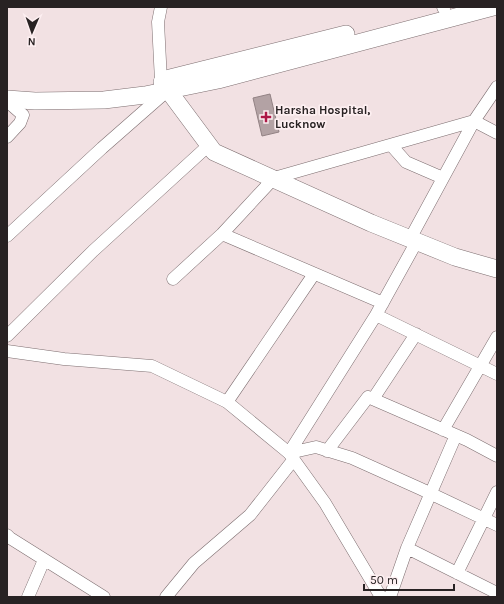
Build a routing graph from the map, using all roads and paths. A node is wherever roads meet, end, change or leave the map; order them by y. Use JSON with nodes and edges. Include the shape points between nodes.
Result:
{"nodes":[{"id":1,"x":161,"y":7,"type":"edge"},
{"id":2,"x":493,"y":7,"type":"edge"},
{"id":3,"x":446,"y":8,"type":"edge"},
{"id":4,"x":164,"y":85,"type":"junction"},
{"id":5,"x":7,"y":87,"type":"edge"},
{"id":6,"x":497,"y":87,"type":"edge"},
{"id":7,"x":7,"y":100,"type":"edge"},
{"id":8,"x":474,"y":121,"type":"junction"},
{"id":9,"x":497,"y":133,"type":"edge"},
{"id":10,"x":7,"y":137,"type":"edge"},
{"id":11,"x":209,"y":145,"type":"junction"},
{"id":12,"x":391,"y":145,"type":"junction"},
{"id":13,"x":274,"y":178,"type":"junction"},
{"id":14,"x":443,"y":178,"type":"junction"},
{"id":15,"x":222,"y":234,"type":"junction"},
{"id":16,"x":7,"y":236,"type":"edge"},
{"id":17,"x":414,"y":240,"type":"junction"},
{"id":18,"x":497,"y":269,"type":"edge"},
{"id":19,"x":314,"y":274,"type":"junction"},
{"id":20,"x":173,"y":279,"type":"dead end"},
{"id":21,"x":383,"y":303,"type":"junction"},
{"id":22,"x":376,"y":315,"type":"junction"},
{"id":23,"x":416,"y":334,"type":"junction"},
{"id":24,"x":7,"y":336,"type":"edge"},
{"id":25,"x":497,"y":337,"type":"edge"},
{"id":26,"x":7,"y":351,"type":"edge"},
{"id":27,"x":480,"y":365,"type":"junction"},
{"id":28,"x":497,"y":374,"type":"edge"},
{"id":29,"x":373,"y":399,"type":"junction"},
{"id":30,"x":227,"y":402,"type":"junction"},
{"id":31,"x":443,"y":430,"type":"junction"},
{"id":32,"x":456,"y":435,"type":"junction"},
{"id":33,"x":327,"y":451,"type":"junction"},
{"id":34,"x":292,"y":456,"type":"junction"},
{"id":35,"x":497,"y":456,"type":"edge"},
{"id":36,"x":497,"y":492,"type":"edge"},
{"id":37,"x":430,"y":493,"type":"junction"},
{"id":38,"x":484,"y":518,"type":"junction"},
{"id":39,"x":497,"y":525,"type":"edge"},
{"id":40,"x":7,"y":535,"type":"edge"},
{"id":41,"x":407,"y":548,"type":"junction"},
{"id":42,"x":44,"y":560,"type":"junction"},
{"id":43,"x":457,"y":573,"type":"junction"},
{"id":44,"x":497,"y":593,"type":"edge"},
{"id":45,"x":28,"y":597,"type":"edge"},
{"id":46,"x":104,"y":597,"type":"edge"},
{"id":47,"x":166,"y":597,"type":"edge"},
{"id":48,"x":381,"y":597,"type":"edge"},
{"id":49,"x":390,"y":597,"type":"edge"}],
"edges":[{"from":1,"to":4,"type":"street","via":[[158,22]]},
{"from":2,"to":4,"type":"main road","via":[[218,80]]},
{"from":3,"to":4,"type":"main road"},
{"from":4,"to":5,"type":"main road","via":[[92,90],[26,90]]},
{"from":4,"to":7,"type":"main road","via":[[145,95],[104,100]]},
{"from":4,"to":11,"type":"main road"},
{"from":4,"to":16,"type":"street","via":[[102,148]]},
{"from":6,"to":8,"type":"street"},
{"from":7,"to":10,"type":"street","via":[[23,115],[20,123]]},
{"from":8,"to":9,"type":"street"},
{"from":8,"to":12,"type":"street"},
{"from":8,"to":14,"type":"street"},
{"from":11,"to":13,"type":"main road","via":[[214,152]]},
{"from":11,"to":24,"type":"street"},
{"from":12,"to":13,"type":"street"},
{"from":12,"to":14,"type":"street","via":[[406,162]]},
{"from":13,"to":15,"type":"street"},
{"from":13,"to":17,"type":"main road"},
{"from":14,"to":17,"type":"street"},
{"from":15,"to":19,"type":"street"},
{"from":15,"to":20,"type":"street"},
{"from":17,"to":18,"type":"main road","via":[[455,257]]},
{"from":17,"to":21,"type":"street"},
{"from":19,"to":21,"type":"street"},
{"from":19,"to":30,"type":"street"},
{"from":21,"to":22,"type":"street"},
{"from":22,"to":23,"type":"street"},
{"from":22,"to":34,"type":"street"},
{"from":23,"to":27,"type":"street"},
{"from":23,"to":29,"type":"street"},
{"from":25,"to":27,"type":"street"},
{"from":26,"to":30,"type":"street","via":[[64,359],[152,366]]},
{"from":27,"to":28,"type":"street"},
{"from":27,"to":31,"type":"street"},
{"from":29,"to":31,"type":"street"},
{"from":29,"to":33,"type":"street","via":[[368,397]]},
{"from":30,"to":34,"type":"street"},
{"from":31,"to":32,"type":"street"},
{"from":32,"to":35,"type":"street"},
{"from":32,"to":37,"type":"street"},
{"from":33,"to":34,"type":"street","via":[[316,447]]},
{"from":33,"to":37,"type":"street","via":[[352,458]]},
{"from":34,"to":47,"type":"street","via":[[250,515],[194,563]]},
{"from":34,"to":48,"type":"street","via":[[326,503]]},
{"from":36,"to":38,"type":"street"},
{"from":37,"to":38,"type":"street"},
{"from":37,"to":41,"type":"street"},
{"from":38,"to":39,"type":"street"},
{"from":38,"to":43,"type":"street"},
{"from":40,"to":42,"type":"street"},
{"from":41,"to":43,"type":"street"},
{"from":41,"to":49,"type":"street"},
{"from":42,"to":45,"type":"street"},
{"from":42,"to":46,"type":"street"},
{"from":43,"to":44,"type":"street"}]}
